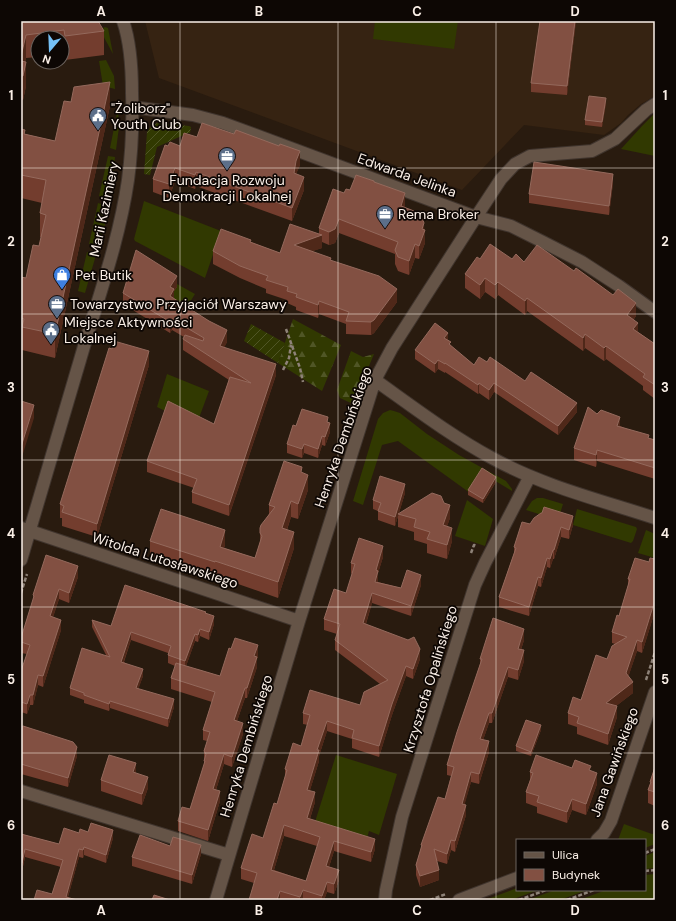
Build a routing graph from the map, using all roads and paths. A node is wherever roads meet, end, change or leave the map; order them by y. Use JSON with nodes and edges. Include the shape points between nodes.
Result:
{"nodes":[{"id":1,"x":123,"y":21,"type":"edge"},
{"id":2,"x":655,"y":104,"type":"edge"},
{"id":3,"x":132,"y":107,"type":"junction"},
{"id":4,"x":476,"y":217,"type":"junction"},
{"id":5,"x":655,"y":312,"type":"edge"},
{"id":6,"x":286,"y":329,"type":"dead end"},
{"id":7,"x":292,"y":344,"type":"junction"},
{"id":8,"x":283,"y":370,"type":"dead end"},
{"id":9,"x":375,"y":380,"type":"junction"},
{"id":10,"x":303,"y":382,"type":"dead end"},
{"id":11,"x":530,"y":476,"type":"junction"},
{"id":12,"x":655,"y":518,"type":"edge"},
{"id":13,"x":25,"y":529,"type":"edge"},
{"id":14,"x":21,"y":560,"type":"edge"},
{"id":15,"x":28,"y":571,"type":"dead end"},
{"id":16,"x":21,"y":593,"type":"edge"},
{"id":17,"x":299,"y":620,"type":"junction"},
{"id":18,"x":655,"y":692,"type":"edge"},
{"id":19,"x":21,"y":790,"type":"edge"},
{"id":20,"x":598,"y":839,"type":"edge"},
{"id":21,"x":229,"y":855,"type":"junction"},
{"id":22,"x":516,"y":878,"type":"edge"},
{"id":23,"x":543,"y":891,"type":"edge"},
{"id":24,"x":591,"y":891,"type":"edge"},
{"id":25,"x":216,"y":900,"type":"edge"},
{"id":26,"x":385,"y":900,"type":"edge"},
{"id":27,"x":459,"y":900,"type":"edge"},
{"id":28,"x":520,"y":900,"type":"edge"},
{"id":29,"x":568,"y":900,"type":"edge"}],
"edges":[{"from":1,"to":3,"type":"street","name":"Marii Kazimiery","via":[[130,49]]},
{"from":2,"to":4,"type":"street","name":"Henryka Dembińskiego","via":[[615,139],[592,151],[530,156],[514,164]]},
{"from":3,"to":4,"type":"street","name":"Edwarda Jelinka","via":[[193,115],[223,123]]},
{"from":3,"to":13,"type":"street","name":"Marii Kazimiery","via":[[128,179],[109,264]]},
{"from":4,"to":5,"type":"street","name":"Edwarda Jelinka","via":[[511,226],[543,242],[619,286]]},
{"from":4,"to":9,"type":"street","name":"Henryka Dembińskiego","via":[[392,348]]},
{"from":6,"to":7,"type":"path"},
{"from":7,"to":8,"type":"path"},
{"from":7,"to":10,"type":"path"},
{"from":9,"to":11,"type":"street","via":[[456,436],[492,458]]},
{"from":9,"to":17,"type":"street","name":"Henryka Dembińskiego"},
{"from":11,"to":12,"type":"street"},
{"from":11,"to":26,"type":"street","name":"Krzysztofa Opalińskiego","via":[[475,585],[402,817]]},
{"from":13,"to":14,"type":"street","name":"Marii Kazimiery"},
{"from":13,"to":17,"type":"street","name":"Witolda Lutosławskiego"},
{"from":15,"to":16,"type":"path"},
{"from":17,"to":21,"type":"street","name":"Henryka Dembińskiego"},
{"from":18,"to":20,"type":"street","name":"Jana Gawińskiego","via":[[611,821]]},
{"from":19,"to":21,"type":"street"},
{"from":21,"to":25,"type":"street","name":"Henryka Dembińskiego"},
{"from":22,"to":27,"type":"street"},
{"from":23,"to":28,"type":"path"},
{"from":24,"to":29,"type":"path"}]}
